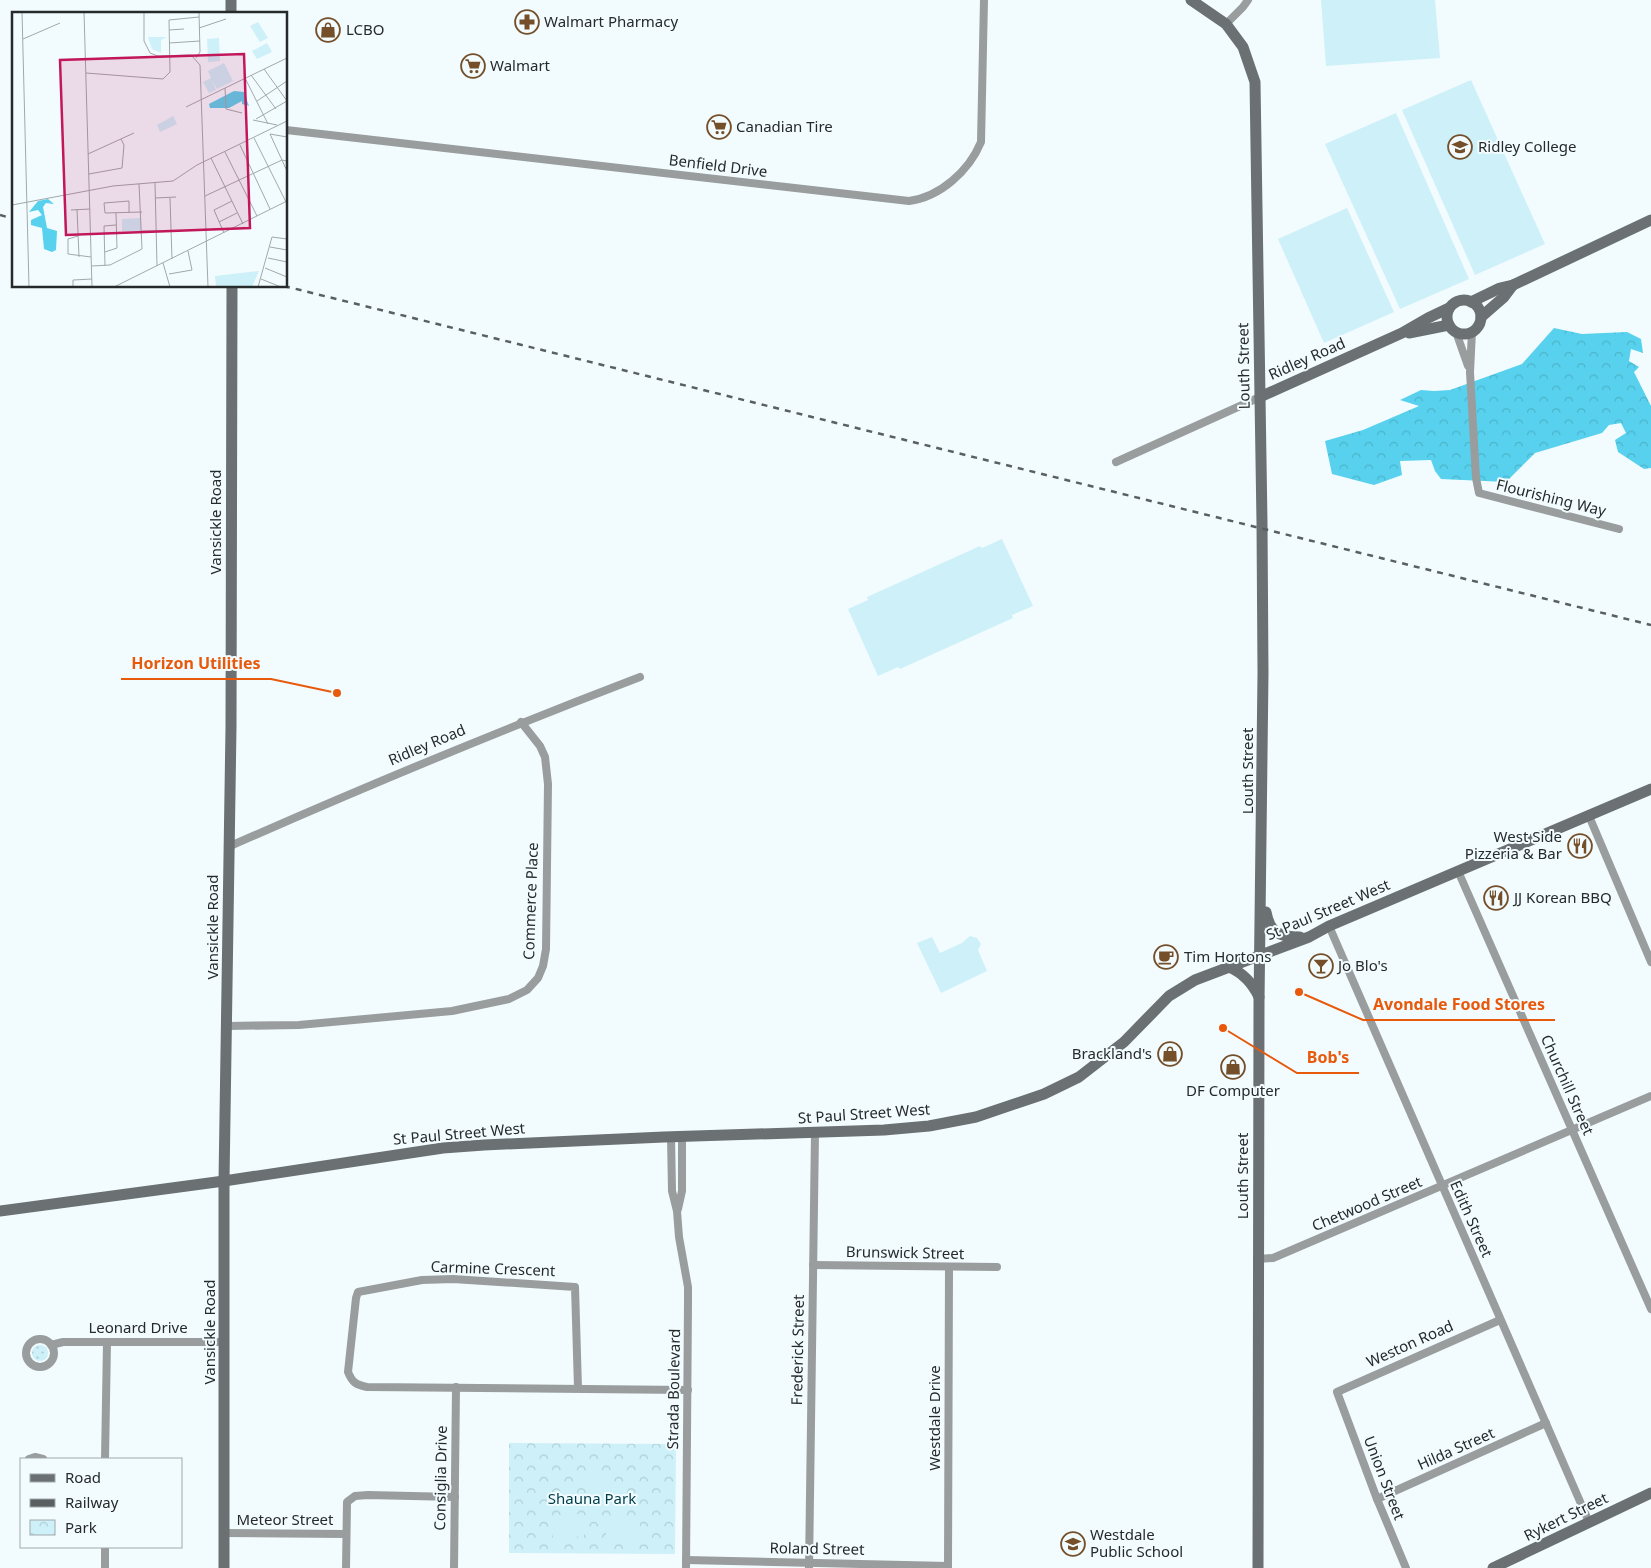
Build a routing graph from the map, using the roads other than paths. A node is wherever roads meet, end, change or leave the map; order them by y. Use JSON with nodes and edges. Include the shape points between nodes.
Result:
{"nodes":[{"id":1,"x":984,"y":0,"type":"edge"},
{"id":2,"x":1191,"y":0,"type":"edge"},
{"id":3,"x":1248,"y":0,"type":"edge"},
{"id":4,"x":1226,"y":24,"type":"junction"},
{"id":5,"x":288,"y":130,"type":"edge"},
{"id":6,"x":1651,"y":220,"type":"edge"},
{"id":7,"x":1513,"y":285,"type":"junction"},
{"id":8,"x":232,"y":288,"type":"edge"},
{"id":9,"x":1471,"y":302,"type":"junction"},
{"id":10,"x":1449,"y":308,"type":"junction"},
{"id":11,"x":1480,"y":317,"type":"junction"},
{"id":12,"x":1452,"y":328,"type":"junction"},
{"id":13,"x":1472,"y":331,"type":"junction"},
{"id":14,"x":1402,"y":333,"type":"junction"},
{"id":15,"x":1470,"y":372,"type":"junction"},
{"id":16,"x":1260,"y":397,"type":"junction"},
{"id":17,"x":1116,"y":462,"type":"dead end"},
{"id":18,"x":1619,"y":529,"type":"dead end"},
{"id":19,"x":640,"y":677,"type":"dead end"},
{"id":20,"x":521,"y":722,"type":"junction"},
{"id":21,"x":1651,"y":789,"type":"edge"},
{"id":22,"x":1589,"y":816,"type":"junction"},
{"id":23,"x":228,"y":847,"type":"junction"},
{"id":24,"x":1458,"y":871,"type":"junction"},
{"id":25,"x":1261,"y":888,"type":"junction"},
{"id":26,"x":1329,"y":926,"type":"junction"},
{"id":27,"x":1309,"y":937,"type":"junction"},
{"id":28,"x":1260,"y":954,"type":"junction"},
{"id":29,"x":1651,"y":962,"type":"edge"},
{"id":30,"x":1229,"y":967,"type":"junction"},
{"id":31,"x":1259,"y":997,"type":"junction"},
{"id":32,"x":227,"y":1026,"type":"junction"},
{"id":33,"x":1651,"y":1096,"type":"edge"},
{"id":34,"x":1571,"y":1130,"type":"junction"},
{"id":35,"x":815,"y":1133,"type":"junction"},
{"id":36,"x":677,"y":1137,"type":"junction"},
{"id":37,"x":224,"y":1181,"type":"junction"},
{"id":38,"x":1442,"y":1187,"type":"junction"},
{"id":39,"x":0,"y":1210,"type":"edge"},
{"id":40,"x":1257,"y":1259,"type":"junction"},
{"id":41,"x":813,"y":1266,"type":"junction"},
{"id":42,"x":997,"y":1267,"type":"dead end"},
{"id":43,"x":949,"y":1268,"type":"junction"},
{"id":44,"x":1651,"y":1309,"type":"edge"},
{"id":45,"x":1500,"y":1320,"type":"junction"},
{"id":46,"x":107,"y":1342,"type":"junction"},
{"id":47,"x":225,"y":1342,"type":"junction"},
{"id":48,"x":51,"y":1345,"type":"dead end"},
{"id":49,"x":456,"y":1388,"type":"junction"},
{"id":50,"x":578,"y":1388,"type":"junction"},
{"id":51,"x":688,"y":1390,"type":"junction"},
{"id":52,"x":1339,"y":1398,"type":"joint"},
{"id":53,"x":1546,"y":1424,"type":"junction"},
{"id":54,"x":105,"y":1458,"type":"edge"},
{"id":55,"x":1651,"y":1493,"type":"edge"},
{"id":56,"x":455,"y":1498,"type":"junction"},
{"id":57,"x":1376,"y":1499,"type":"junction"},
{"id":58,"x":1589,"y":1522,"type":"junction"},
{"id":59,"x":224,"y":1534,"type":"junction"},
{"id":60,"x":346,"y":1534,"type":"junction"},
{"id":61,"x":105,"y":1548,"type":"edge"},
{"id":62,"x":686,"y":1564,"type":"edge"},
{"id":63,"x":809,"y":1565,"type":"edge"},
{"id":64,"x":948,"y":1567,"type":"edge"},
{"id":65,"x":105,"y":1568,"type":"edge"},
{"id":66,"x":224,"y":1568,"type":"edge"},
{"id":67,"x":346,"y":1568,"type":"edge"},
{"id":68,"x":454,"y":1568,"type":"edge"},
{"id":69,"x":1258,"y":1568,"type":"edge"},
{"id":70,"x":1406,"y":1568,"type":"edge"},
{"id":71,"x":1493,"y":1568,"type":"edge"}],
"edges":[{"from":1,"to":5,"type":"street","name":"Benfield Drive","via":[[981,142],[975,155],[954,180],[922,199],[899,200]]},
{"from":2,"to":4,"type":"main road","name":"Louth Street"},
{"from":3,"to":4,"type":"street"},
{"from":4,"to":16,"type":"main road","name":"Louth Street","via":[[1243,47],[1255,82]]},
{"from":6,"to":7,"type":"main road"},
{"from":7,"to":9,"type":"main road"},
{"from":7,"to":11,"type":"main road"},
{"from":8,"to":23,"type":"main road","name":"Vansickle Road"},
{"from":9,"to":10,"type":"main road","via":[[1461,300]]},
{"from":9,"to":11,"type":"main road","via":[[1477,306]]},
{"from":10,"to":12,"type":"main road","via":[[1447,320]]},
{"from":10,"to":14,"type":"main road","name":"Ridley Road"},
{"from":11,"to":13,"type":"main road","via":[[1477,328]]},
{"from":12,"to":13,"type":"main road","via":[[1462,334]]},
{"from":12,"to":14,"type":"main road","name":"Ridley Road"},
{"from":12,"to":15,"type":"street","name":"Flourishing Way"},
{"from":13,"to":15,"type":"street","name":"Flourishing Way"},
{"from":14,"to":16,"type":"main road","name":"Ridley Road"},
{"from":15,"to":18,"type":"street","name":"Flourishing Way","via":[[1479,493]]},
{"from":16,"to":17,"type":"street","name":"Ridley Road"},
{"from":16,"to":25,"type":"main road","name":"Louth Street"},
{"from":19,"to":20,"type":"street","name":"Ridley Road"},
{"from":20,"to":23,"type":"street","name":"Ridley Road"},
{"from":20,"to":32,"type":"street","name":"Commerce Place","via":[[545,757],[548,784],[546,949],[538,978],[527,990],[509,999],[452,1011],[299,1025]]},
{"from":21,"to":22,"type":"main road","name":"St Paul Street West"},
{"from":22,"to":24,"type":"main road","name":"St Paul Street West"},
{"from":22,"to":29,"type":"street"},
{"from":23,"to":32,"type":"main road","name":"Vansickle Road"},
{"from":24,"to":26,"type":"main road","name":"St Paul Street West"},
{"from":24,"to":34,"type":"street","name":"Churchill Street"},
{"from":25,"to":27,"type":"main road","via":[[1268,925],[1272,930],[1287,937]]},
{"from":25,"to":28,"type":"main road","name":"Louth Street"},
{"from":26,"to":27,"type":"main road","name":"St Paul Street West"},
{"from":26,"to":38,"type":"street","name":"Edith Street"},
{"from":27,"to":28,"type":"main road","name":"St Paul Street West"},
{"from":28,"to":30,"type":"main road","name":"St Paul Street West"},
{"from":28,"to":31,"type":"main road","name":"Louth Street"},
{"from":30,"to":31,"type":"main road","via":[[1244,975]]},
{"from":30,"to":35,"type":"main road","name":"St Paul Street West","via":[[1195,980],[1169,996],[1124,1042],[1079,1077],[1044,1094],[976,1117],[928,1126]]},
{"from":31,"to":40,"type":"main road","name":"Louth Street"},
{"from":32,"to":37,"type":"main road","name":"Vansickle Road"},
{"from":33,"to":34,"type":"street","name":"Chetwood Street"},
{"from":34,"to":38,"type":"street","name":"Chetwood Street"},
{"from":34,"to":44,"type":"street","name":"Churchill Street"},
{"from":35,"to":36,"type":"main road","name":"St Paul Street West"},
{"from":35,"to":41,"type":"street","name":"Frederick Street"},
{"from":36,"to":37,"type":"main road","name":"St Paul Street West","via":[[443,1148]]},
{"from":36,"to":51,"type":"street","name":"Strada Boulevard","via":[[672,1191],[688,1287]]},
{"from":37,"to":39,"type":"main road","name":"St Paul Street West"},
{"from":37,"to":47,"type":"main road","name":"Vansickle Road"},
{"from":38,"to":40,"type":"street","name":"Chetwood Street","via":[[1273,1258]]},
{"from":38,"to":45,"type":"street","name":"Edith Street"},
{"from":40,"to":69,"type":"main road","name":"Louth Street"},
{"from":41,"to":43,"type":"street","name":"Brunswick Street"},
{"from":41,"to":63,"type":"street","name":"Frederick Street"},
{"from":42,"to":43,"type":"street","name":"Brunswick Street"},
{"from":43,"to":64,"type":"street","name":"Westdale Drive"},
{"from":45,"to":52,"type":"street","name":"Weston Road","via":[[1337,1392]]},
{"from":45,"to":53,"type":"street","name":"Edith Street"},
{"from":46,"to":47,"type":"street","name":"Leonard Drive"},
{"from":46,"to":48,"type":"street","name":"Leonard Drive"},
{"from":46,"to":54,"type":"street"},
{"from":47,"to":59,"type":"main road","name":"Vansickle Road"},
{"from":49,"to":50,"type":"street","name":"Carmine Crescent"},
{"from":49,"to":50,"type":"street","name":"Carmine Crescent","via":[[367,1388],[351,1380],[348,1372],[358,1292],[422,1280],[453,1278],[575,1286]]},
{"from":49,"to":56,"type":"street","name":"Consiglia Drive"},
{"from":50,"to":51,"type":"street","name":"Carmine Crescent"},
{"from":51,"to":62,"type":"street","name":"Strada Boulevard"},
{"from":52,"to":57,"type":"street","name":"Union Street"},
{"from":53,"to":57,"type":"street","name":"Hilda Street"},
{"from":53,"to":58,"type":"street","name":"Edith Street"},
{"from":55,"to":58,"type":"main road","name":"Rykert Street"},
{"from":56,"to":60,"type":"street","via":[[355,1496],[347,1502]]},
{"from":56,"to":68,"type":"street","name":"Consiglia Drive"},
{"from":57,"to":70,"type":"street","name":"Union Street"},
{"from":58,"to":71,"type":"main road","name":"Rykert Street"},
{"from":59,"to":60,"type":"street","name":"Meteor Street"},
{"from":59,"to":66,"type":"main road","name":"Vansickle Road"},
{"from":60,"to":67,"type":"street"},
{"from":61,"to":65,"type":"street"},
{"from":62,"to":63,"type":"street","name":"Roland Street"},
{"from":63,"to":64,"type":"street","name":"Roland Street"}]}
